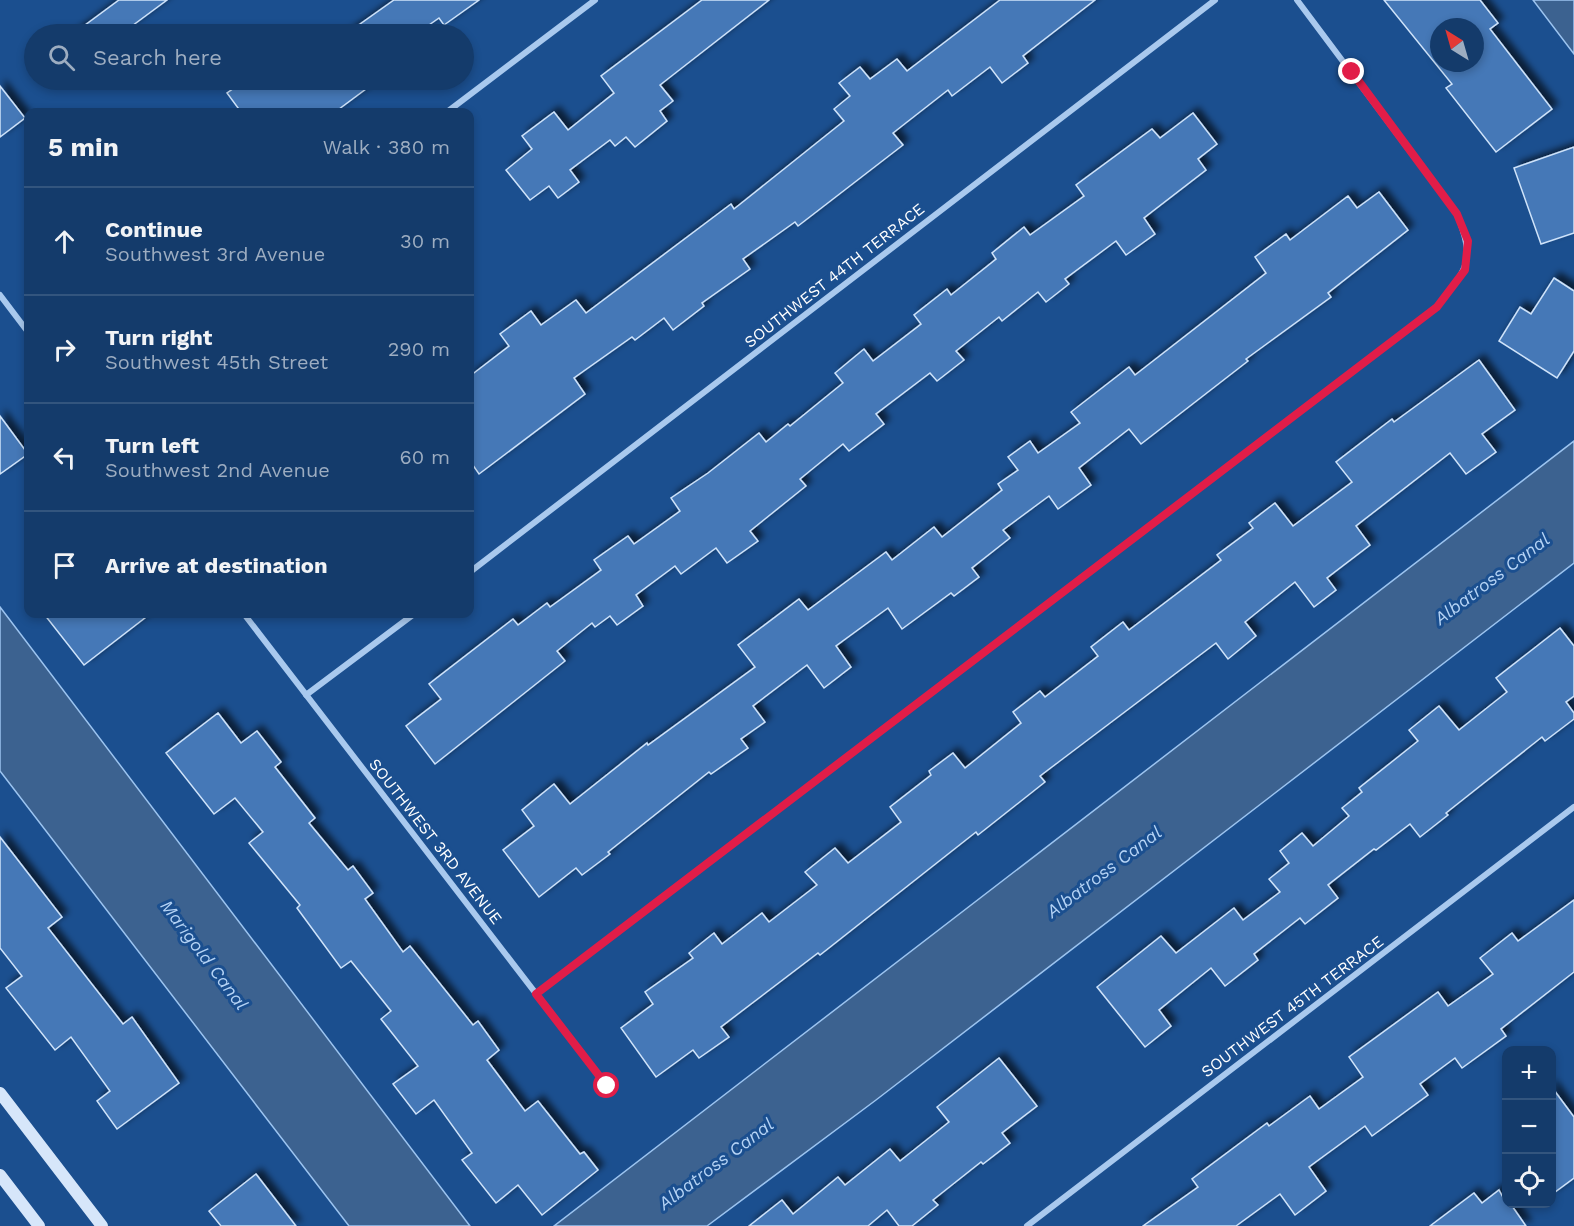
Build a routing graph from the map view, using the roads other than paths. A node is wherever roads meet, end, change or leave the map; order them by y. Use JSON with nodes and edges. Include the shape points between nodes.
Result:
{"nodes":[{"id":1,"x":595,"y":0,"type":"edge"},
{"id":2,"x":1215,"y":0,"type":"edge"},
{"id":3,"x":1296,"y":0,"type":"edge"},
{"id":4,"x":452,"y":108,"type":"edge"},
{"id":5,"x":0,"y":295,"type":"edge"},
{"id":6,"x":24,"y":327,"type":"edge"},
{"id":7,"x":474,"y":569,"type":"edge"},
{"id":8,"x":247,"y":618,"type":"edge"},
{"id":9,"x":409,"y":618,"type":"edge"},
{"id":10,"x":306,"y":695,"type":"junction"},
{"id":11,"x":1574,"y":807,"type":"edge"},
{"id":12,"x":536,"y":994,"type":"junction"},
{"id":13,"x":607,"y":1086,"type":"dead end"},
{"id":14,"x":0,"y":1093,"type":"edge"},
{"id":15,"x":0,"y":1175,"type":"edge"},
{"id":16,"x":39,"y":1226,"type":"edge"},
{"id":17,"x":102,"y":1226,"type":"edge"},
{"id":18,"x":1027,"y":1226,"type":"edge"}],
"edges":[{"from":1,"to":4,"type":"street"},
{"from":2,"to":7,"type":"street","name":"SOUTHWEST 44TH TERRACE"},
{"from":3,"to":12,"type":"street","via":[[1457,214],[1468,241],[1465,270],[1437,307]]},
{"from":5,"to":6,"type":"street"},
{"from":8,"to":10,"type":"street","name":"SOUTHWEST 3RD AVENUE"},
{"from":9,"to":10,"type":"street"},
{"from":10,"to":12,"type":"street","name":"SOUTHWEST 3RD AVENUE"},
{"from":11,"to":18,"type":"street","name":"SOUTHWEST 45TH TERRACE"},
{"from":12,"to":13,"type":"street","name":"SOUTHWEST 3RD AVENUE"},
{"from":14,"to":17,"type":"street"},
{"from":15,"to":16,"type":"street"}]}
